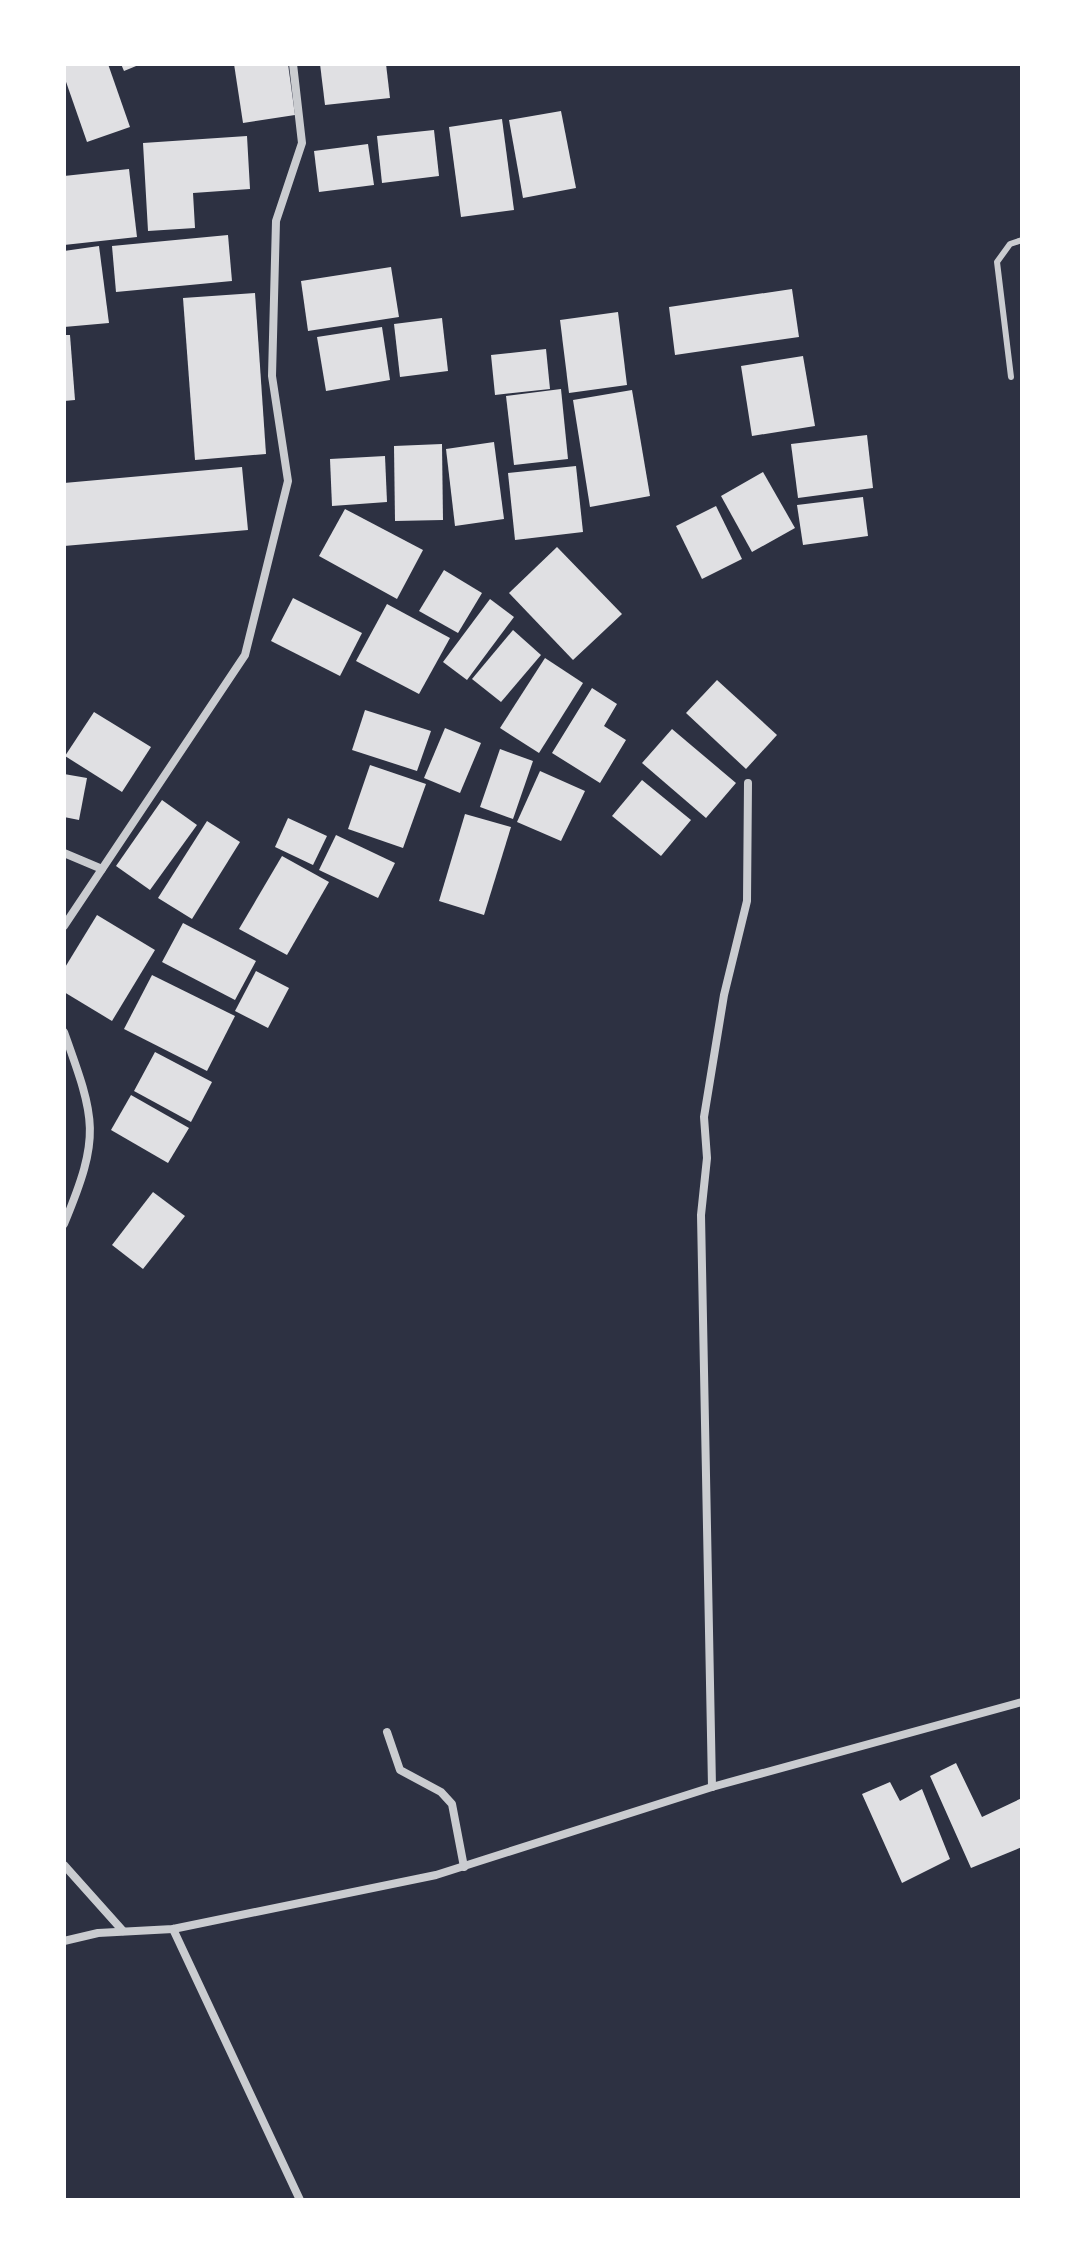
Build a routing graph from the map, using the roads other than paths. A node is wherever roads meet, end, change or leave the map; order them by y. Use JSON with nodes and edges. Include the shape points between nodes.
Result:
{"nodes":[{"id":1,"x":293,"y":64,"type":"edge"},
{"id":2,"x":1022,"y":240,"type":"edge"},
{"id":3,"x":1011,"y":377,"type":"dead end"},
{"id":4,"x":748,"y":783,"type":"dead end"},
{"id":5,"x":64,"y":853,"type":"edge"},
{"id":6,"x":102,"y":869,"type":"junction"},
{"id":7,"x":64,"y":926,"type":"edge"},
{"id":8,"x":64,"y":1032,"type":"edge"},
{"id":9,"x":64,"y":1224,"type":"edge"},
{"id":10,"x":1022,"y":1702,"type":"edge"},
{"id":11,"x":387,"y":1732,"type":"dead end"},
{"id":12,"x":712,"y":1787,"type":"junction"},
{"id":13,"x":64,"y":1865,"type":"edge"},
{"id":14,"x":464,"y":1867,"type":"junction"},
{"id":15,"x":173,"y":1929,"type":"junction"},
{"id":16,"x":123,"y":1931,"type":"junction"},
{"id":17,"x":64,"y":1941,"type":"edge"},
{"id":18,"x":300,"y":2200,"type":"edge"}],
"edges":[{"from":1,"to":6,"type":"street","via":[[302,143],[276,221],[272,376],[288,481],[245,655]]},
{"from":2,"to":3,"type":"lane","via":[[1010,244],[997,262]]},
{"from":4,"to":12,"type":"street","via":[[747,901],[704,1117],[707,1158],[701,1215]]},
{"from":5,"to":6,"type":"street"},
{"from":6,"to":7,"type":"street"},
{"from":8,"to":9,"type":"street","via":[[85,1091],[93,1136]]},
{"from":10,"to":12,"type":"street"},
{"from":11,"to":14,"type":"street","via":[[400,1770],[441,1792],[452,1804]]},
{"from":12,"to":14,"type":"street"},
{"from":13,"to":16,"type":"street"},
{"from":14,"to":15,"type":"street"},
{"from":15,"to":16,"type":"street"},
{"from":15,"to":18,"type":"street"},
{"from":16,"to":17,"type":"street"}]}
